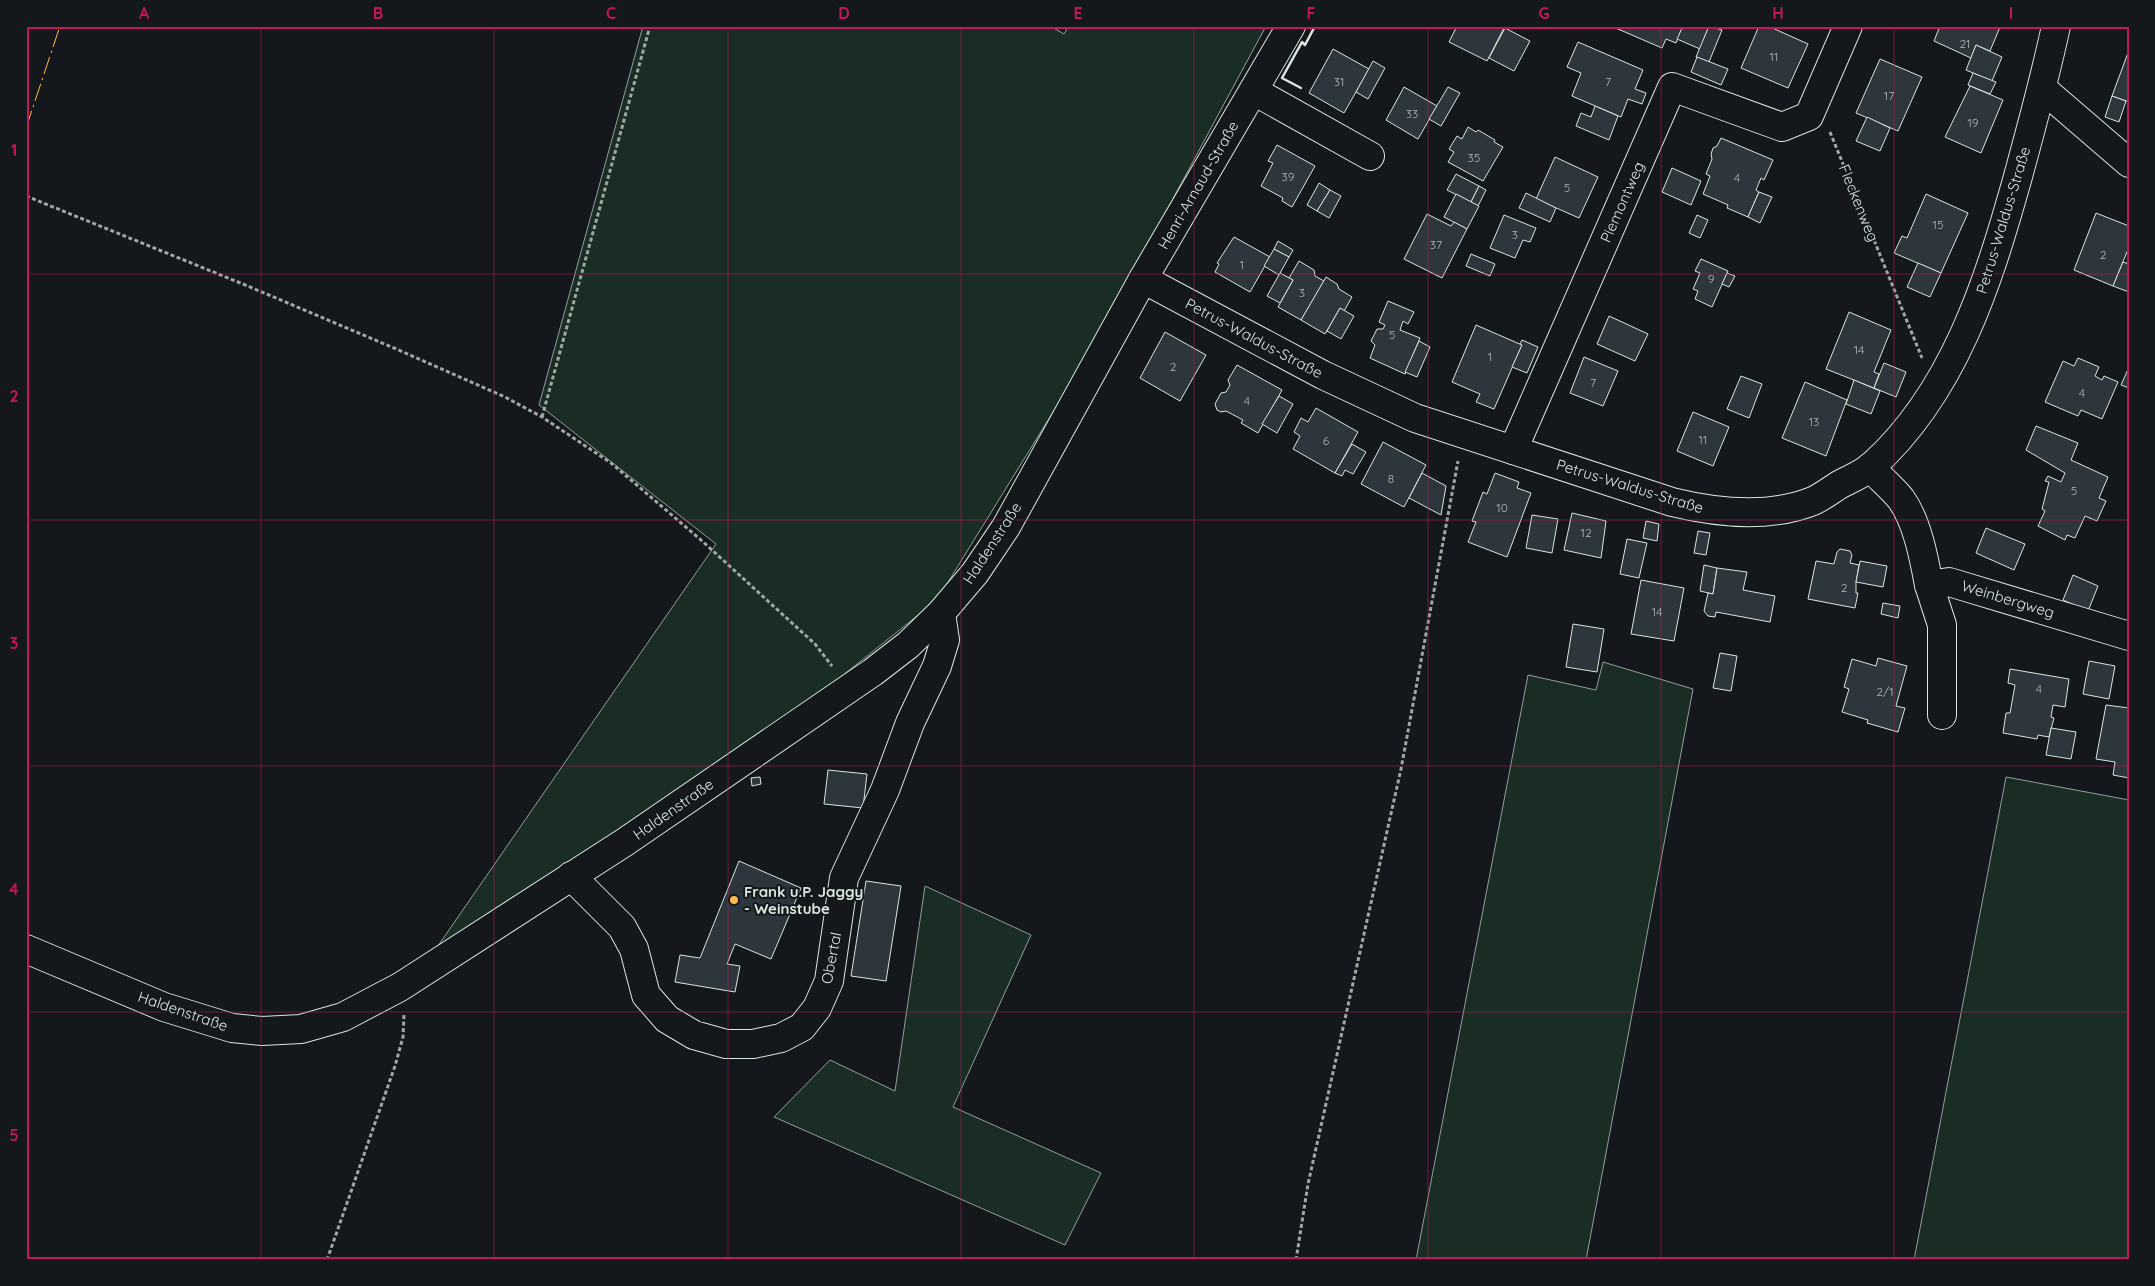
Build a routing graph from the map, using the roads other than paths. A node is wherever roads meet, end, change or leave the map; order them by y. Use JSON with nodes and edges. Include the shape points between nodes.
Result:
{"nodes":[{"id":1,"x":1291,"y":26,"type":"edge"},
{"id":2,"x":1848,"y":26,"type":"edge"},
{"id":3,"x":2056,"y":26,"type":"edge"},
{"id":4,"x":2042,"y":90,"type":"junction"},
{"id":5,"x":1254,"y":91,"type":"junction"},
{"id":6,"x":1370,"y":156,"type":"dead end"},
{"id":7,"x":2129,"y":163,"type":"edge"},
{"id":8,"x":1143,"y":279,"type":"junction"},
{"id":9,"x":1513,"y":450,"type":"junction"},
{"id":10,"x":1870,"y":468,"type":"junction"},
{"id":11,"x":1929,"y":585,"type":"junction"},
{"id":12,"x":941,"y":613,"type":"junction"},
{"id":13,"x":2129,"y":636,"type":"edge"},
{"id":14,"x":1942,"y":714,"type":"dead end"},
{"id":15,"x":572,"y":876,"type":"junction"},
{"id":16,"x":26,"y":949,"type":"edge"}],
"edges":[{"from":1,"to":5,"type":"street","name":"Henri-Arnaud-Straße"},
{"from":2,"to":9,"type":"street","name":"Piemontweg","via":[[1809,116],[1782,127],[1672,87]]},
{"from":3,"to":4,"type":"street","name":"Petrus-Waldus-Straße"},
{"from":4,"to":7,"type":"street"},
{"from":4,"to":10,"type":"street","name":"Petrus-Waldus-Straße","via":[[1992,263],[1971,319],[1935,391],[1918,416]]},
{"from":5,"to":6,"type":"street"},
{"from":5,"to":8,"type":"street","name":"Henri-Arnaud-Straße"},
{"from":8,"to":9,"type":"street","name":"Petrus-Waldus-Straße","via":[[1375,400],[1415,418]]},
{"from":8,"to":12,"type":"street","name":"Haldenstraße","via":[[1006,527],[975,573]]},
{"from":9,"to":10,"type":"street","name":"Petrus-Waldus-Straße","via":[[1672,502],[1735,512],[1764,511],[1814,501]]},
{"from":10,"to":11,"type":"street","via":[[1902,500],[1916,531]]},
{"from":11,"to":13,"type":"street","name":"Weinbergweg","via":[[1949,582]]},
{"from":11,"to":14,"type":"street","via":[[1942,625]]},
{"from":12,"to":15,"type":"street","name":"Haldenstraße","via":[[908,645],[846,690]]},
{"from":12,"to":15,"type":"street","name":"Obertal","via":[[946,640],[885,790],[844,878],[829,981],[817,1008],[802,1027],[781,1038],[753,1044],[726,1044],[694,1034],[667,1019],[646,996],[634,949],[622,928]]},
{"from":15,"to":16,"type":"street","name":"Haldenstraße","via":[[400,987],[343,1017],[301,1029],[262,1031],[232,1028],[164,1007]]}]}
